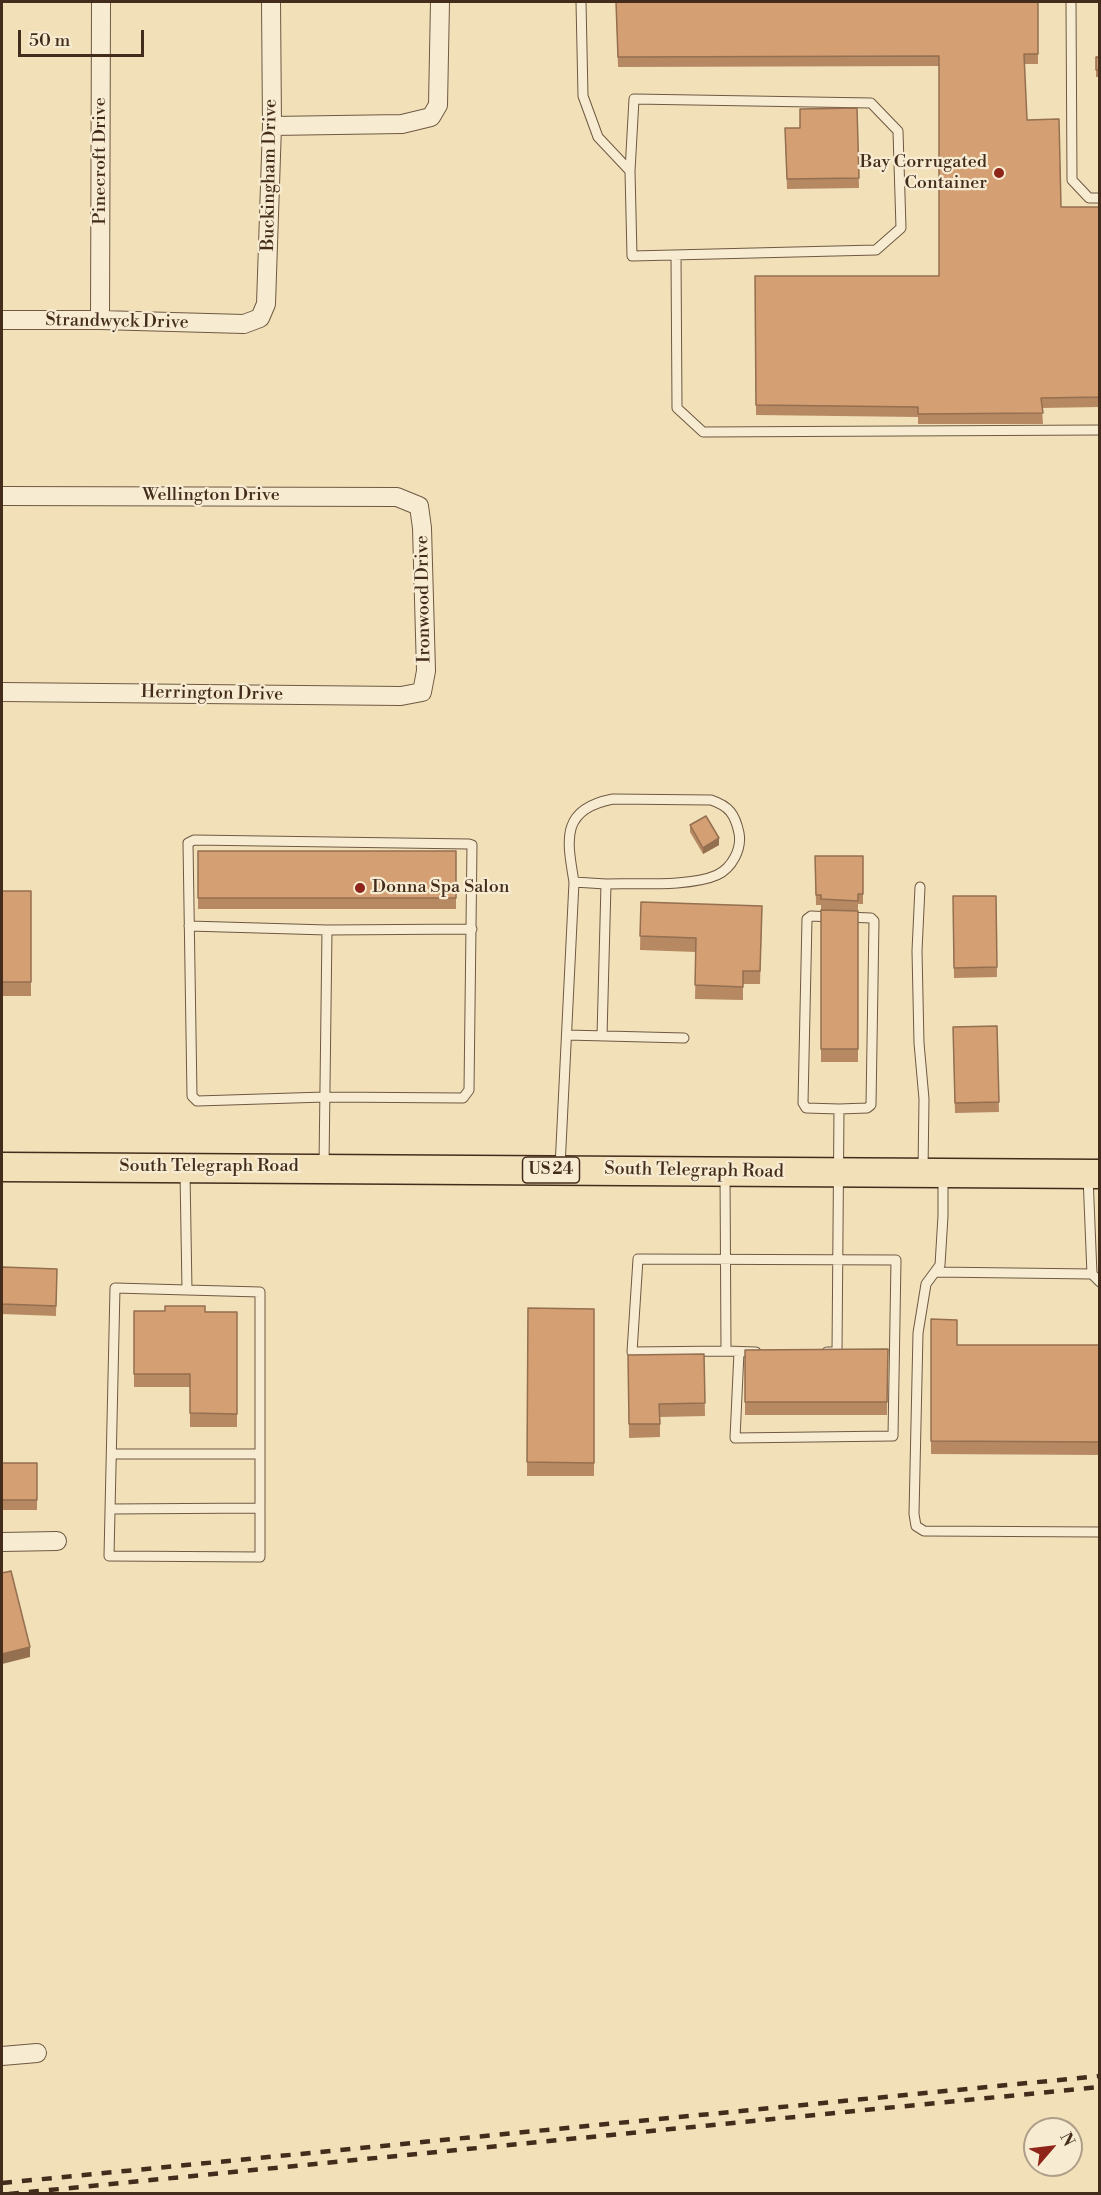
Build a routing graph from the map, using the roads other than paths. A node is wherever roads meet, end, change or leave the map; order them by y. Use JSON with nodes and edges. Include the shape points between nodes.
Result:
{"nodes":[{"id":1,"x":101,"y":2,"type":"edge"},
{"id":2,"x":271,"y":2,"type":"edge"},
{"id":3,"x":440,"y":2,"type":"edge"},
{"id":4,"x":581,"y":2,"type":"edge"},
{"id":5,"x":1071,"y":2,"type":"edge"},
{"id":6,"x":272,"y":126,"type":"junction"},
{"id":7,"x":630,"y":171,"type":"junction"},
{"id":8,"x":1100,"y":198,"type":"edge"},
{"id":9,"x":676,"y":256,"type":"junction"},
{"id":10,"x":2,"y":320,"type":"edge"},
{"id":11,"x":100,"y":320,"type":"junction"},
{"id":12,"x":233,"y":324,"type":"joint"},
{"id":13,"x":1100,"y":430,"type":"edge"},
{"id":14,"x":2,"y":496,"type":"edge"},
{"id":15,"x":419,"y":506,"type":"joint"},
{"id":16,"x":2,"y":692,"type":"edge"},
{"id":17,"x":422,"y":692,"type":"joint"},
{"id":18,"x":574,"y":882,"type":"junction"},
{"id":19,"x":606,"y":884,"type":"junction"},
{"id":20,"x":920,"y":886,"type":"dead end"},
{"id":21,"x":189,"y":926,"type":"junction"},
{"id":22,"x":472,"y":929,"type":"junction"},
{"id":23,"x":327,"y":930,"type":"junction"},
{"id":24,"x":567,"y":1035,"type":"junction"},
{"id":25,"x":602,"y":1036,"type":"junction"},
{"id":26,"x":684,"y":1038,"type":"dead end"},
{"id":27,"x":325,"y":1098,"type":"junction"},
{"id":28,"x":839,"y":1109,"type":"junction"},
{"id":29,"x":2,"y":1167,"type":"edge"},
{"id":30,"x":185,"y":1167,"type":"junction"},
{"id":31,"x":324,"y":1168,"type":"junction"},
{"id":32,"x":560,"y":1170,"type":"junction"},
{"id":33,"x":725,"y":1172,"type":"junction"},
{"id":34,"x":840,"y":1172,"type":"junction"},
{"id":35,"x":933,"y":1173,"type":"junction"},
{"id":36,"x":1094,"y":1174,"type":"edge"},
{"id":37,"x":725,"y":1259,"type":"junction"},
{"id":38,"x":838,"y":1259,"type":"junction"},
{"id":39,"x":935,"y":1272,"type":"junction"},
{"id":40,"x":1096,"y":1278,"type":"edge"},
{"id":41,"x":187,"y":1290,"type":"junction"},
{"id":42,"x":726,"y":1352,"type":"junction"},
{"id":43,"x":739,"y":1352,"type":"junction"},
{"id":44,"x":771,"y":1352,"type":"edge"},
{"id":45,"x":815,"y":1352,"type":"edge"},
{"id":46,"x":837,"y":1352,"type":"junction"},
{"id":47,"x":848,"y":1352,"type":"edge"},
{"id":48,"x":883,"y":1353,"type":"edge"},
{"id":49,"x":894,"y":1354,"type":"junction"},
{"id":50,"x":112,"y":1454,"type":"junction"},
{"id":51,"x":260,"y":1454,"type":"junction"},
{"id":52,"x":260,"y":1508,"type":"junction"},
{"id":53,"x":111,"y":1509,"type":"junction"},
{"id":54,"x":1100,"y":1532,"type":"edge"},
{"id":55,"x":57,"y":1541,"type":"dead end"},
{"id":56,"x":2,"y":1542,"type":"edge"},
{"id":57,"x":37,"y":2053,"type":"dead end"},
{"id":58,"x":2,"y":2056,"type":"edge"}],
"edges":[{"from":1,"to":11,"type":"street","name":"Pinecroft Drive"},
{"from":2,"to":6,"type":"street","name":"Buckingham Drive"},
{"from":3,"to":6,"type":"street","via":[[438,105],[431,117],[402,124]]},
{"from":4,"to":7,"type":"lane","via":[[583,96],[598,138]]},
{"from":5,"to":8,"type":"lane","via":[[1072,180],[1089,198]]},
{"from":6,"to":12,"type":"street","name":"Buckingham Drive","via":[[266,304],[261,318]]},
{"from":7,"to":9,"type":"lane","via":[[632,256]]},
{"from":7,"to":9,"type":"lane","via":[[634,99],[872,103],[898,131],[901,228],[876,250]]},
{"from":9,"to":13,"type":"lane","via":[[677,408],[703,432]]},
{"from":10,"to":11,"type":"street","name":"Strandwyck Drive"},
{"from":11,"to":12,"type":"street","name":"Strandwyck Drive"},
{"from":14,"to":15,"type":"street","name":"Wellington Drive","via":[[397,497]]},
{"from":15,"to":17,"type":"street","name":"Ironwood Drive","via":[[426,671]]},
{"from":16,"to":17,"type":"street","name":"Herrington Drive","via":[[389,696]]},
{"from":18,"to":19,"type":"lane"},
{"from":18,"to":19,"type":"lane","via":[[569,828],[581,812],[598,802],[711,800],[726,805],[734,818],[740,847],[718,874],[695,881]]},
{"from":18,"to":24,"type":"lane"},
{"from":19,"to":25,"type":"lane"},
{"from":20,"to":35,"type":"lane","via":[[919,1043]]},
{"from":21,"to":22,"type":"lane","via":[[188,843],[194,840],[469,844],[473,848]]},
{"from":21,"to":23,"type":"lane"},
{"from":21,"to":27,"type":"lane","via":[[193,1099]]},
{"from":22,"to":23,"type":"lane"},
{"from":22,"to":27,"type":"lane","via":[[468,1094],[464,1098]]},
{"from":23,"to":27,"type":"lane"},
{"from":24,"to":25,"type":"lane"},
{"from":24,"to":32,"type":"lane"},
{"from":25,"to":26,"type":"lane"},
{"from":27,"to":31,"type":"lane"},
{"from":28,"to":28,"type":"lane","via":[[806,1107],[803,1103],[807,919],[811,916],[874,921],[871,1104],[867,1108]]},
{"from":28,"to":34,"type":"lane"},
{"from":29,"to":30,"type":"main road","name":"South Telegraph Road","number":"US 24"},
{"from":30,"to":31,"type":"main road","name":"South Telegraph Road","number":"US 24"},
{"from":30,"to":41,"type":"lane"},
{"from":31,"to":32,"type":"main road","name":"South Telegraph Road","number":"US 24"},
{"from":32,"to":33,"type":"main road","name":"South Telegraph Road","number":"US 24"},
{"from":33,"to":34,"type":"main road","name":"South Telegraph Road","number":"US 24"},
{"from":33,"to":37,"type":"lane"},
{"from":34,"to":35,"type":"main road","name":"South Telegraph Road","number":"US 24"},
{"from":34,"to":38,"type":"lane"},
{"from":35,"to":36,"type":"main road","name":"South Telegraph Road","number":"US 24"},
{"from":35,"to":39,"type":"lane","via":[[943,1216],[940,1265]]},
{"from":36,"to":40,"type":"lane"},
{"from":37,"to":38,"type":"lane"},
{"from":37,"to":42,"type":"lane"},
{"from":37,"to":42,"type":"lane","via":[[638,1259],[632,1352]]},
{"from":38,"to":46,"type":"lane"},
{"from":38,"to":49,"type":"lane","via":[[896,1260]]},
{"from":39,"to":40,"type":"lane"},
{"from":39,"to":54,"type":"lane","via":[[926,1284],[918,1333],[916,1526],[924,1531]]},
{"from":41,"to":50,"type":"lane","via":[[116,1288]]},
{"from":41,"to":51,"type":"lane","via":[[260,1292]]},
{"from":42,"to":43,"type":"lane"},
{"from":43,"to":44,"type":"lane"},
{"from":43,"to":49,"type":"lane","via":[[735,1438],[893,1436]]},
{"from":45,"to":46,"type":"lane"},
{"from":46,"to":47,"type":"lane"},
{"from":48,"to":49,"type":"lane"},
{"from":50,"to":51,"type":"lane"},
{"from":50,"to":53,"type":"lane"},
{"from":51,"to":52,"type":"lane"},
{"from":52,"to":53,"type":"lane"},
{"from":52,"to":53,"type":"lane","via":[[260,1557],[110,1556]]},
{"from":55,"to":56,"type":"street"},
{"from":57,"to":58,"type":"street"}]}
